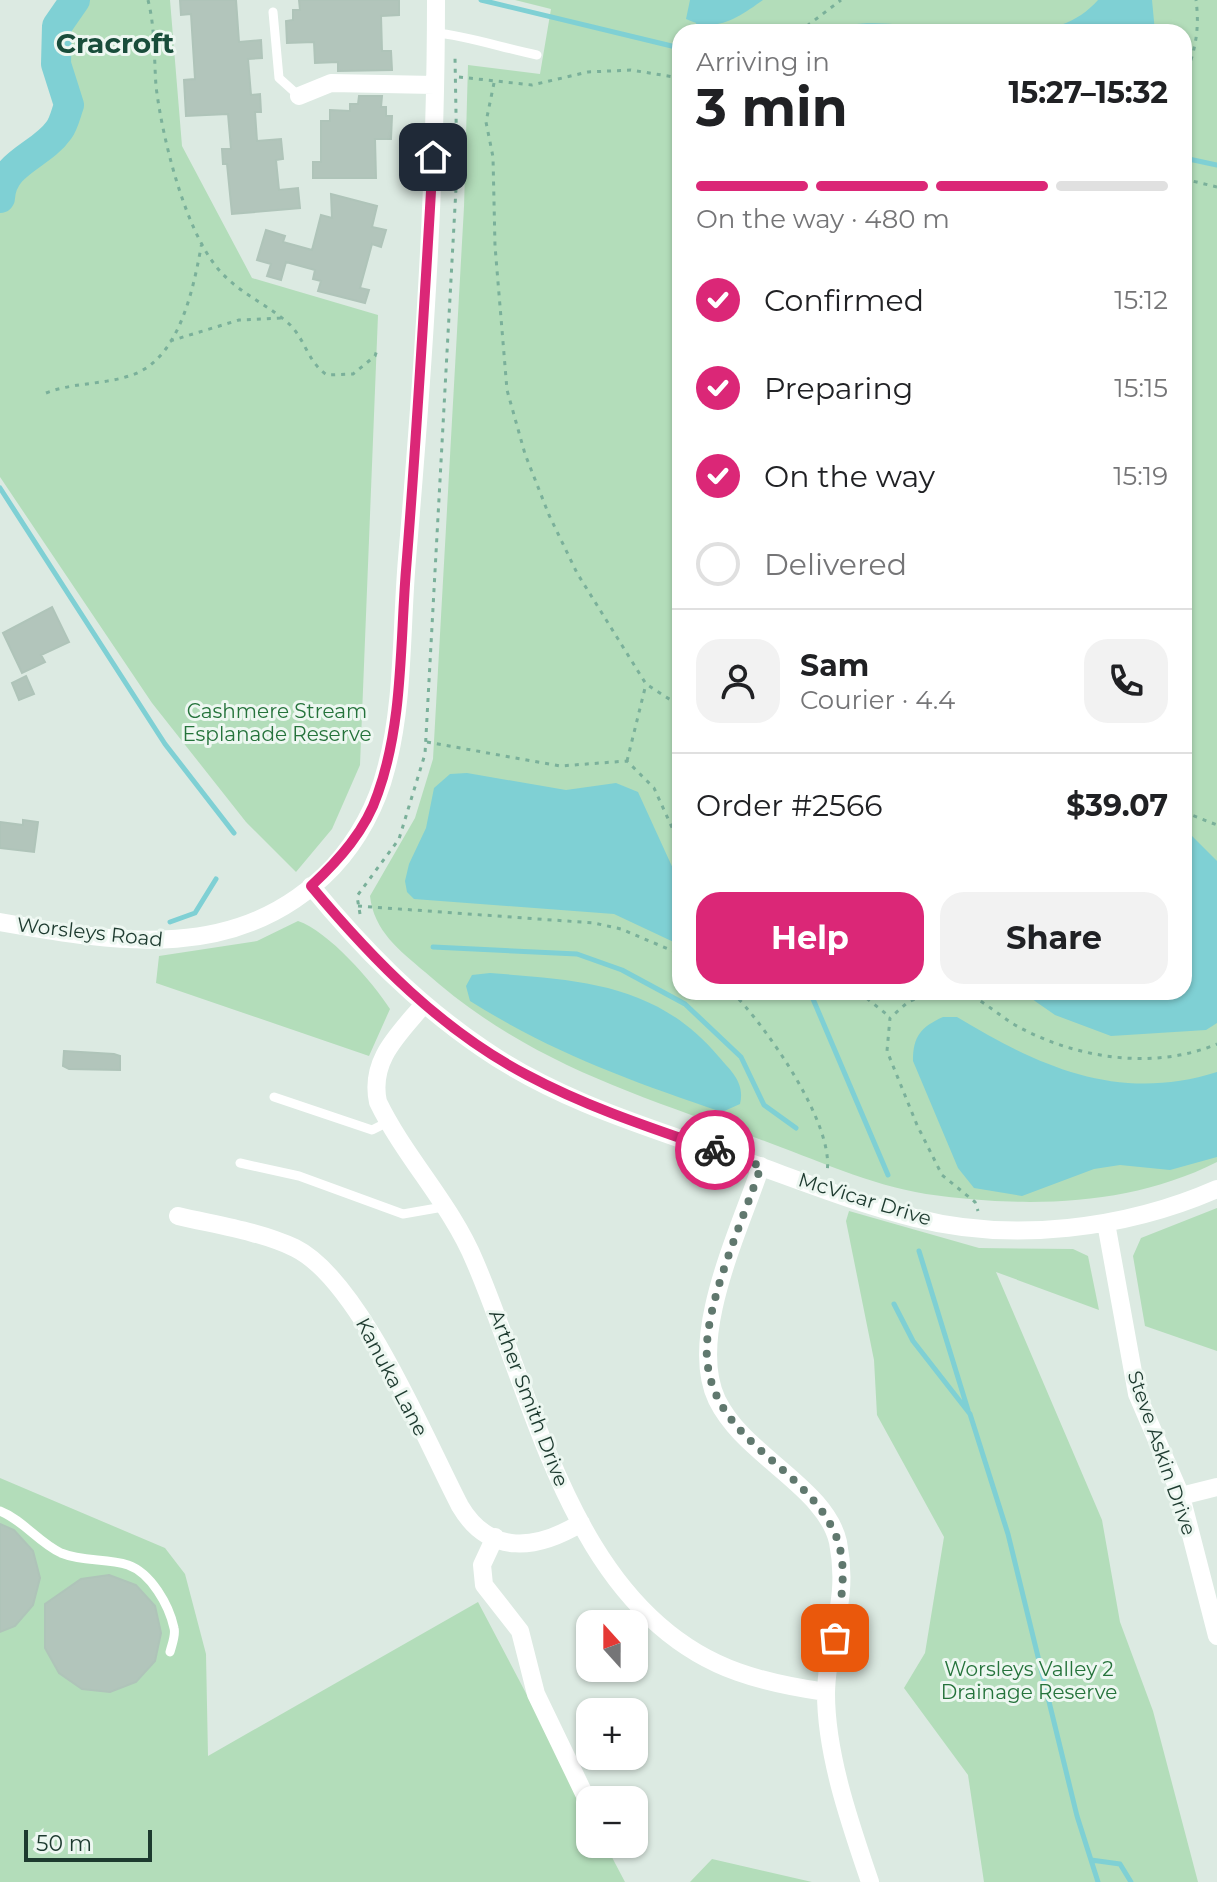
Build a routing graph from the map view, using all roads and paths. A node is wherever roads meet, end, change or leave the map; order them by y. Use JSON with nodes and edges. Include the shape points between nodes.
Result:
{"nodes":[{"id":1,"x":148,"y":0,"type":"edge"},
{"id":2,"x":436,"y":0,"type":"edge"},
{"id":3,"x":841,"y":0,"type":"edge"},
{"id":4,"x":1196,"y":0,"type":"edge"},
{"id":5,"x":273,"y":12,"type":"dead end"},
{"id":6,"x":810,"y":24,"type":"edge"},
{"id":7,"x":443,"y":34,"type":"junction"},
{"id":8,"x":537,"y":55,"type":"dead end"},
{"id":9,"x":1192,"y":58,"type":"edge"},
{"id":10,"x":457,"y":77,"type":"junction"},
{"id":11,"x":672,"y":77,"type":"edge"},
{"id":12,"x":494,"y":83,"type":"junction"},
{"id":13,"x":435,"y":85,"type":"junction"},
{"id":14,"x":299,"y":96,"type":"joint"},
{"id":15,"x":1192,"y":181,"type":"edge"},
{"id":16,"x":1217,"y":187,"type":"edge"},
{"id":17,"x":202,"y":242,"type":"junction"},
{"id":18,"x":283,"y":318,"type":"junction"},
{"id":19,"x":170,"y":341,"type":"junction"},
{"id":20,"x":378,"y":347,"type":"dead end"},
{"id":21,"x":46,"y":393,"type":"dead end"},
{"id":22,"x":646,"y":684,"type":"junction"},
{"id":23,"x":672,"y":701,"type":"edge"},
{"id":24,"x":427,"y":742,"type":"junction"},
{"id":25,"x":627,"y":761,"type":"junction"},
{"id":26,"x":1192,"y":815,"type":"edge"},
{"id":27,"x":1217,"y":825,"type":"edge"},
{"id":28,"x":672,"y":827,"type":"edge"},
{"id":29,"x":311,"y":886,"type":"junction"},
{"id":30,"x":357,"y":896,"type":"junction"},
{"id":31,"x":350,"y":902,"type":"dead end"},
{"id":32,"x":358,"y":906,"type":"junction"},
{"id":33,"x":361,"y":919,"type":"dead end"},
{"id":34,"x":0,"y":922,"type":"edge"},
{"id":35,"x":672,"y":950,"type":"edge"},
{"id":36,"x":739,"y":1000,"type":"edge"},
{"id":37,"x":869,"y":1000,"type":"edge"},
{"id":38,"x":913,"y":1000,"type":"edge"},
{"id":39,"x":976,"y":1000,"type":"edge"},
{"id":40,"x":424,"y":1004,"type":"junction"},
{"id":41,"x":890,"y":1018,"type":"junction"},
{"id":42,"x":1217,"y":1044,"type":"edge"},
{"id":43,"x":274,"y":1097,"type":"dead end"},
{"id":44,"x":388,"y":1122,"type":"junction"},
{"id":45,"x":240,"y":1163,"type":"dead end"},
{"id":46,"x":761,"y":1166,"type":"junction"},
{"id":47,"x":817,"y":1170,"type":"dead end"},
{"id":48,"x":826,"y":1175,"type":"junction"},
{"id":49,"x":833,"y":1176,"type":"dead end"},
{"id":50,"x":1217,"y":1189,"type":"edge"},
{"id":51,"x":975,"y":1202,"type":"dead end"},
{"id":52,"x":443,"y":1207,"type":"junction"},
{"id":53,"x":966,"y":1213,"type":"dead end"},
{"id":54,"x":985,"y":1215,"type":"dead end"},
{"id":55,"x":178,"y":1216,"type":"dead end"},
{"id":56,"x":1106,"y":1223,"type":"junction"},
{"id":57,"x":1217,"y":1487,"type":"edge"},
{"id":58,"x":1181,"y":1496,"type":"junction"},
{"id":59,"x":0,"y":1511,"type":"edge"},
{"id":60,"x":581,"y":1523,"type":"junction"},
{"id":61,"x":495,"y":1537,"type":"junction"},
{"id":62,"x":1217,"y":1636,"type":"edge"},
{"id":63,"x":170,"y":1652,"type":"dead end"},
{"id":64,"x":826,"y":1692,"type":"junction"},
{"id":65,"x":580,"y":1786,"type":"edge"},
{"id":66,"x":870,"y":1882,"type":"edge"}],
"edges":[{"from":1,"to":17,"type":"path","via":[[166,142]]},
{"from":2,"to":7,"type":"street","name":"Worsleys Road"},
{"from":3,"to":6,"type":"path"},
{"from":4,"to":9,"type":"path","via":[[1199,23]]},
{"from":5,"to":14,"type":"lane","via":[[279,78]]},
{"from":7,"to":8,"type":"lane"},
{"from":7,"to":10,"type":"path"},
{"from":7,"to":13,"type":"street","name":"Worsleys Road"},
{"from":10,"to":12,"type":"path"},
{"from":10,"to":24,"type":"path","via":[[456,194]]},
{"from":11,"to":12,"type":"path","via":[[631,70],[588,72],[532,85]]},
{"from":12,"to":22,"type":"path","via":[[486,122],[493,157],[507,390],[549,515],[577,573]]},
{"from":13,"to":14,"type":"street","via":[[331,83]]},
{"from":13,"to":29,"type":"street","name":"Worsleys Road","via":[[414,473],[391,743],[365,822],[334,866]]},
{"from":15,"to":16,"type":"path"},
{"from":17,"to":18,"type":"path","via":[[235,287]]},
{"from":17,"to":19,"type":"path","via":[[192,289]]},
{"from":18,"to":19,"type":"path","via":[[239,320]]},
{"from":18,"to":20,"type":"path","via":[[317,369],[341,377],[364,367]]},
{"from":19,"to":21,"type":"path","via":[[141,371]]},
{"from":22,"to":23,"type":"path"},
{"from":22,"to":25,"type":"path"},
{"from":24,"to":25,"type":"path","via":[[560,766]]},
{"from":24,"to":30,"type":"path","via":[[399,839]]},
{"from":25,"to":28,"type":"path","via":[[654,788]]},
{"from":26,"to":27,"type":"path"},
{"from":29,"to":34,"type":"street","name":"Worsleys Road","via":[[259,919],[184,941]]},
{"from":29,"to":40,"type":"street","name":"McVicar Drive","via":[[371,955]]},
{"from":30,"to":31,"type":"path"},
{"from":30,"to":32,"type":"path"},
{"from":32,"to":33,"type":"path"},
{"from":32,"to":35,"type":"path","via":[[594,923]]},
{"from":36,"to":48,"type":"path","via":[[783,1054],[800,1087],[828,1160]]},
{"from":37,"to":41,"type":"path"},
{"from":38,"to":41,"type":"path"},
{"from":39,"to":42,"type":"path","via":[[1073,1050],[1144,1058]]},
{"from":40,"to":44,"type":"street","name":"Arther Smith Drive","via":[[378,1066],[375,1088]]},
{"from":40,"to":46,"type":"street","name":"McVicar Drive","via":[[484,1050],[557,1091]]},
{"from":41,"to":51,"type":"path","via":[[887,1051],[917,1125],[942,1175]]},
{"from":43,"to":44,"type":"lane","via":[[372,1130]]},
{"from":44,"to":52,"type":"street","name":"Arther Smith Drive"},
{"from":45,"to":52,"type":"lane","via":[[299,1176],[403,1214]]},
{"from":46,"to":56,"type":"street","name":"McVicar Drive","via":[[883,1209],[948,1224],[1013,1229]]},
{"from":46,"to":64,"type":"street","via":[[711,1315],[707,1360],[726,1414],[819,1506],[837,1538],[844,1585]]},
{"from":47,"to":48,"type":"path"},
{"from":48,"to":49,"type":"path"},
{"from":50,"to":56,"type":"street","name":"McVicar Drive"},
{"from":52,"to":60,"type":"street","name":"Arther Smith Drive","via":[[474,1259],[561,1485]]},
{"from":53,"to":54,"type":"path"},
{"from":55,"to":61,"type":"street","name":"Kanuka Lane","via":[[293,1247],[326,1269],[373,1338],[465,1515]]},
{"from":56,"to":58,"type":"street","name":"Steve Askin Drive","via":[[1137,1394]]},
{"from":57,"to":58,"type":"street"},
{"from":58,"to":62,"type":"street","name":"Steve Askin Drive"},
{"from":59,"to":63,"type":"lane","via":[[57,1551],[85,1561],[128,1565],[147,1578],[176,1631]]},
{"from":60,"to":61,"type":"street","name":"Kanuka Lane","via":[[533,1544]]},
{"from":60,"to":64,"type":"street","name":"Arther Smith Drive","via":[[623,1587],[668,1633],[736,1672]]},
{"from":61,"to":65,"type":"street","via":[[482,1565],[484,1585],[520,1631],[536,1694]]},
{"from":64,"to":66,"type":"street","via":[[841,1785]]}]}
